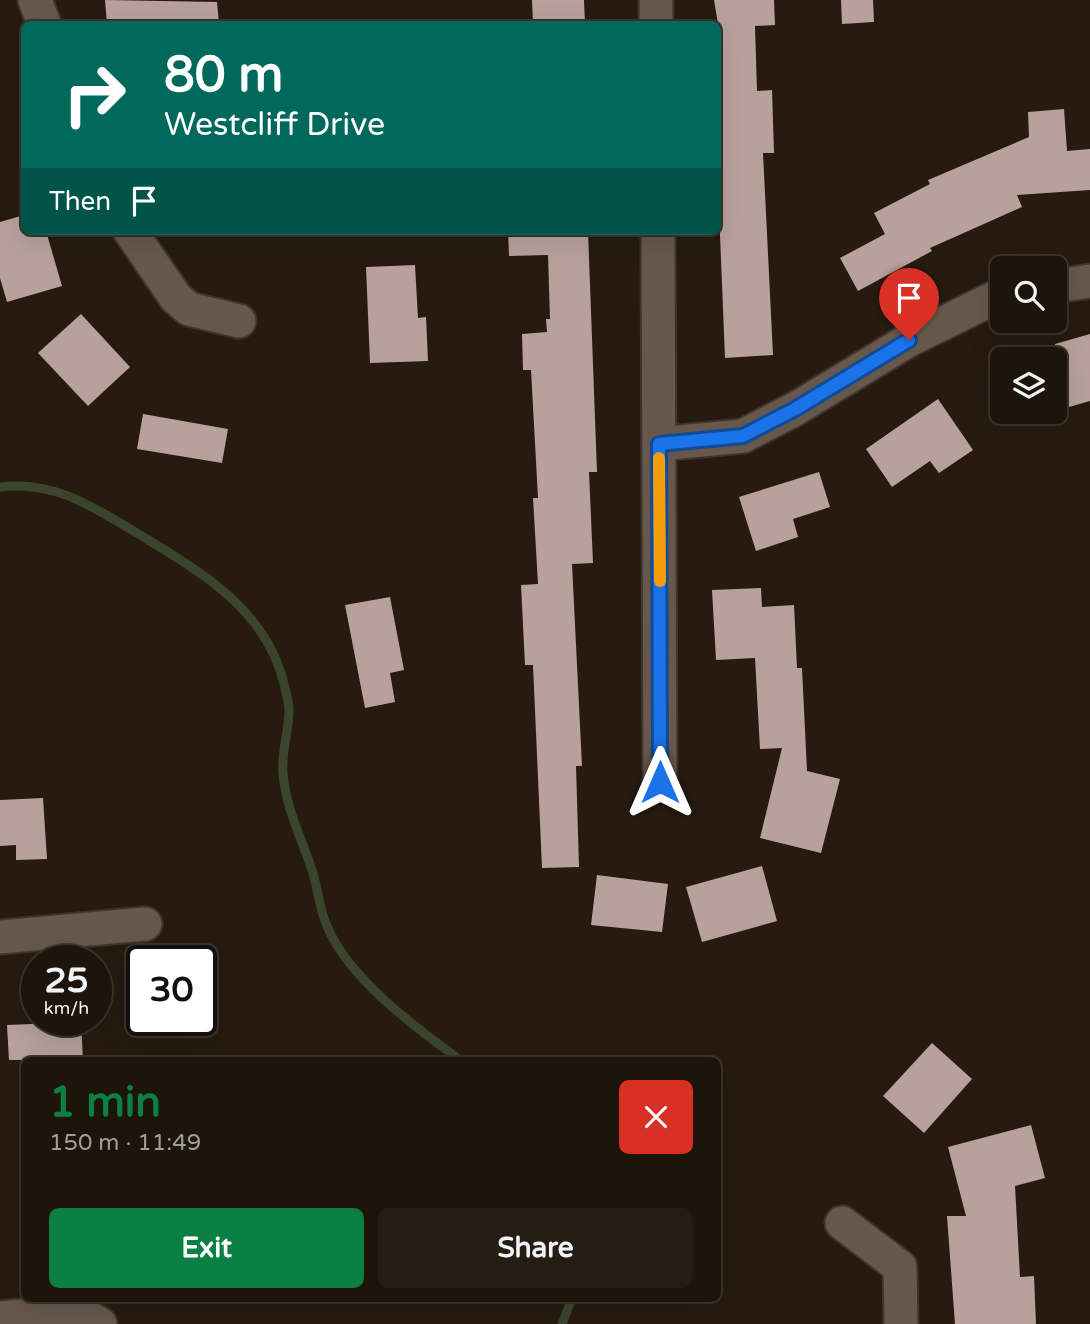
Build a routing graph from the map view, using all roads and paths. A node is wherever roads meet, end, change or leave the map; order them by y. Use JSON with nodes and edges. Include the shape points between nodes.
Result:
{"nodes":[{"id":1,"x":35,"y":0,"type":"edge"},
{"id":2,"x":656,"y":0,"type":"edge"},
{"id":3,"x":43,"y":21,"type":"edge"},
{"id":4,"x":656,"y":21,"type":"edge"},
{"id":5,"x":133,"y":235,"type":"edge"},
{"id":6,"x":658,"y":235,"type":"edge"},
{"id":7,"x":1090,"y":281,"type":"edge"},
{"id":8,"x":1067,"y":284,"type":"edge"},
{"id":9,"x":990,"y":300,"type":"edge"},
{"id":10,"x":239,"y":321,"type":"dead end"},
{"id":11,"x":659,"y":444,"type":"junction"},
{"id":12,"x":660,"y":782,"type":"dead end"},
{"id":13,"x":145,"y":925,"type":"dead end"},
{"id":14,"x":0,"y":937,"type":"edge"},
{"id":15,"x":842,"y":1223,"type":"dead end"},
{"id":16,"x":0,"y":1318,"type":"edge"},
{"id":17,"x":97,"y":1322,"type":"edge"},
{"id":18,"x":901,"y":1324,"type":"edge"}],
"edges":[{"from":1,"to":3,"type":"street"},
{"from":2,"to":4,"type":"street"},
{"from":5,"to":10,"type":"street","via":[[176,299],[189,309]]},
{"from":6,"to":11,"type":"street"},
{"from":7,"to":8,"type":"street"},
{"from":9,"to":11,"type":"street","via":[[909,340],[743,436]]},
{"from":11,"to":12,"type":"street"},
{"from":13,"to":14,"type":"street"},
{"from":15,"to":18,"type":"street","via":[[900,1267]]},
{"from":16,"to":17,"type":"street","via":[[69,1315]]}]}
